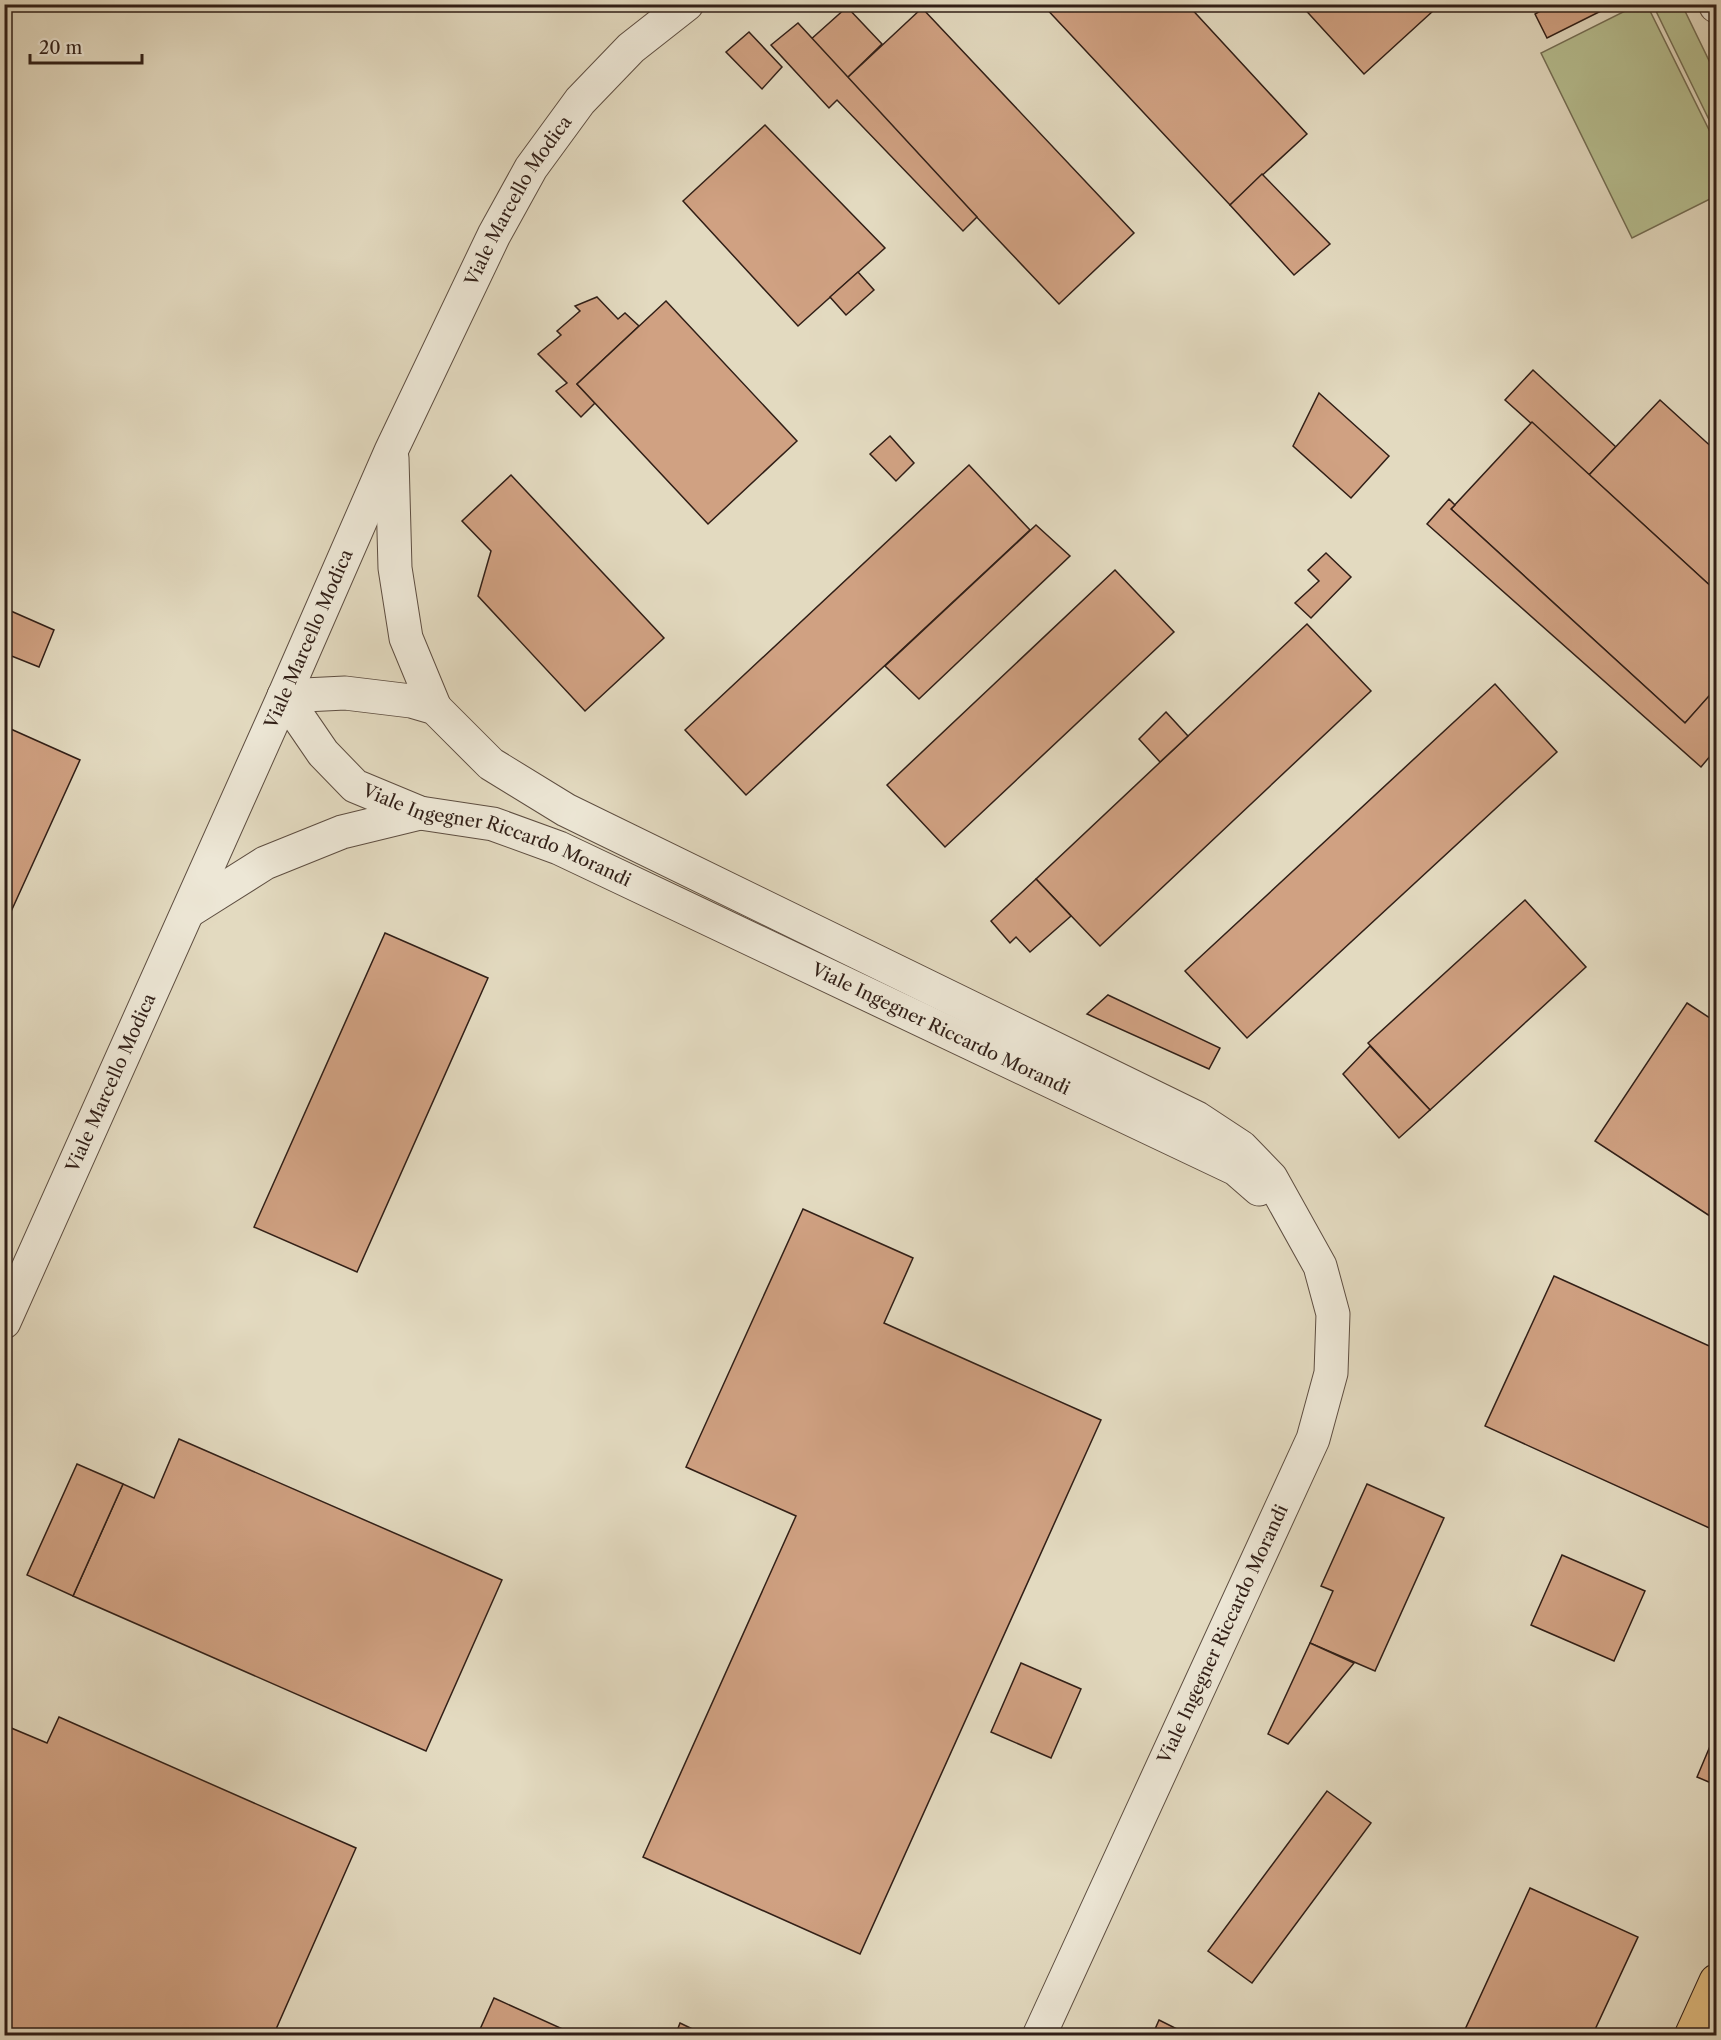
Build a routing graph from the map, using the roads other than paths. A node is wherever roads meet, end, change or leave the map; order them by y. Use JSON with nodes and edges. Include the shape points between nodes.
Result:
{"nodes":[{"id":1,"x":687,"y":4,"type":"edge"},
{"id":2,"x":391,"y":451,"type":"junction"},
{"id":3,"x":284,"y":696,"type":"junction"},
{"id":4,"x":435,"y":708,"type":"junction"},
{"id":5,"x":420,"y":813,"type":"junction"},
{"id":6,"x":189,"y":910,"type":"junction"},
{"id":7,"x":1296,"y":1222,"type":"junction"},
{"id":8,"x":4,"y":1322,"type":"edge"},
{"id":9,"x":1716,"y":1981,"type":"edge"},
{"id":10,"x":1039,"y":2036,"type":"edge"},
{"id":11,"x":1691,"y":2036,"type":"edge"}],
"edges":[{"from":1,"to":2,"type":"street","name":"Viale Marcello Modica","via":[[631,48],[580,101],[531,168],[494,235]]},
{"from":2,"to":3,"type":"street","name":"Viale Marcello Modica"},
{"from":2,"to":4,"type":"street","via":[[395,568],[406,638]]},
{"from":3,"to":4,"type":"street","via":[[345,693]]},
{"from":3,"to":5,"type":"street","name":"Viale Ingegner Riccardo Morandi","via":[[323,753],[355,786]]},
{"from":3,"to":6,"type":"street","name":"Viale Marcello Modica"},
{"from":4,"to":7,"type":"street","name":"Viale Ingegner Riccardo Morandi","via":[[491,764],[566,810],[1197,1118],[1241,1147],[1271,1178]]},
{"from":5,"to":6,"type":"street","via":[[342,832],[265,864]]},
{"from":5,"to":7,"type":"street","name":"Viale Ingegner Riccardo Morandi","via":[[493,824],[559,848],[1236,1169]]},
{"from":6,"to":8,"type":"street","name":"Viale Marcello Modica"},
{"from":7,"to":10,"type":"street","name":"Viale Ingegner Riccardo Morandi","via":[[1320,1266],[1333,1314],[1331,1372],[1313,1439]]},
{"from":9,"to":11,"type":"main road"}]}
